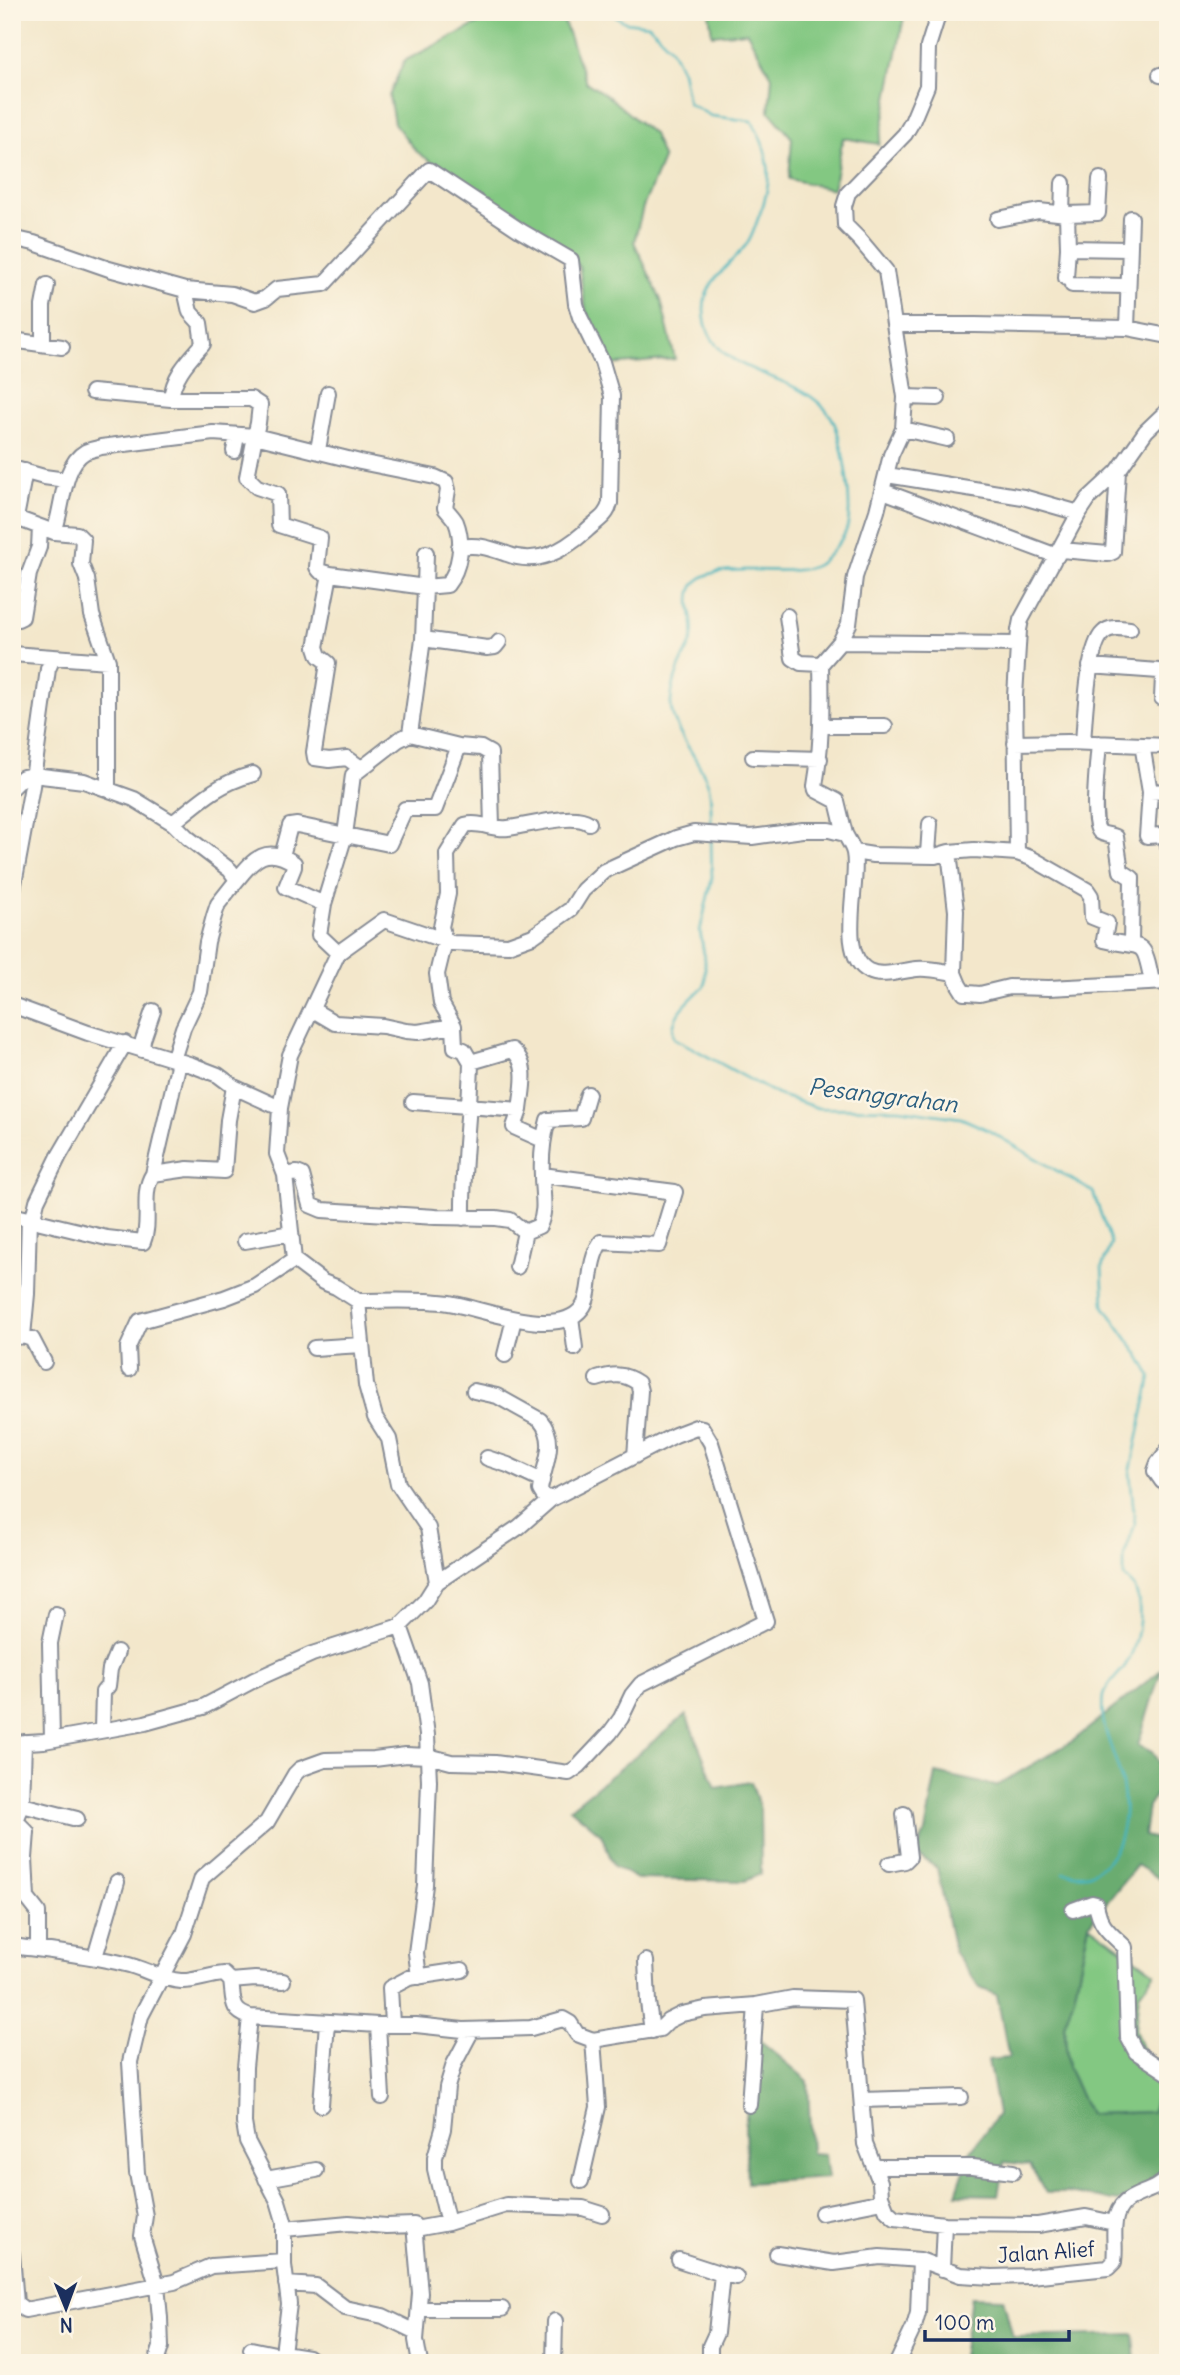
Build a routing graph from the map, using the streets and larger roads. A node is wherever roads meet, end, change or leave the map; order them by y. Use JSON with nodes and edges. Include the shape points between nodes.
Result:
{"nodes":[{"id":1,"x":939,"y":12,"type":"edge"},
{"id":2,"x":1100,"y":179,"type":"dead end"},
{"id":3,"x":1063,"y":183,"type":"dead end"},
{"id":4,"x":1065,"y":214,"type":"junction"},
{"id":5,"x":1132,"y":218,"type":"dead end"},
{"id":6,"x":998,"y":219,"type":"dead end"},
{"id":7,"x":12,"y":238,"type":"edge"},
{"id":8,"x":1068,"y":248,"type":"junction"},
{"id":9,"x":1129,"y":249,"type":"junction"},
{"id":10,"x":47,"y":285,"type":"dead end"},
{"id":11,"x":1128,"y":286,"type":"junction"},
{"id":12,"x":185,"y":290,"type":"junction"},
{"id":13,"x":894,"y":325,"type":"junction"},
{"id":14,"x":1127,"y":328,"type":"junction"},
{"id":15,"x":1168,"y":336,"type":"edge"},
{"id":16,"x":12,"y":340,"type":"edge"},
{"id":17,"x":43,"y":344,"type":"junction"},
{"id":18,"x":62,"y":347,"type":"dead end"},
{"id":19,"x":92,"y":392,"type":"dead end"},
{"id":20,"x":328,"y":393,"type":"dead end"},
{"id":21,"x":905,"y":397,"type":"junction"},
{"id":22,"x":939,"y":398,"type":"dead end"},
{"id":23,"x":172,"y":399,"type":"junction"},
{"id":24,"x":1168,"y":410,"type":"edge"},
{"id":25,"x":903,"y":429,"type":"junction"},
{"id":26,"x":254,"y":436,"type":"junction"},
{"id":27,"x":947,"y":439,"type":"dead end"},
{"id":28,"x":318,"y":450,"type":"junction"},
{"id":29,"x":19,"y":469,"type":"edge"},
{"id":30,"x":1118,"y":471,"type":"junction"},
{"id":31,"x":887,"y":475,"type":"junction"},
{"id":32,"x":66,"y":480,"type":"junction"},
{"id":33,"x":883,"y":491,"type":"junction"},
{"id":34,"x":1079,"y":513,"type":"junction"},
{"id":35,"x":47,"y":529,"type":"junction"},
{"id":36,"x":459,"y":547,"type":"junction"},
{"id":37,"x":426,"y":553,"type":"dead end"},
{"id":38,"x":1059,"y":553,"type":"junction"},
{"id":39,"x":330,"y":574,"type":"junction"},
{"id":40,"x":425,"y":587,"type":"junction"},
{"id":41,"x":787,"y":616,"type":"dead end"},
{"id":42,"x":12,"y":619,"type":"edge"},
{"id":43,"x":1130,"y":629,"type":"dead end"},
{"id":44,"x":423,"y":639,"type":"junction"},
{"id":45,"x":499,"y":642,"type":"dead end"},
{"id":46,"x":840,"y":642,"type":"junction"},
{"id":47,"x":1017,"y":644,"type":"junction"},
{"id":48,"x":12,"y":654,"type":"edge"},
{"id":49,"x":53,"y":658,"type":"junction"},
{"id":50,"x":108,"y":661,"type":"junction"},
{"id":51,"x":821,"y":664,"type":"junction"},
{"id":52,"x":1090,"y":667,"type":"junction"},
{"id":53,"x":1162,"y":698,"type":"dead end"},
{"id":54,"x":822,"y":726,"type":"junction"},
{"id":55,"x":885,"y":726,"type":"dead end"},
{"id":56,"x":410,"y":734,"type":"junction"},
{"id":57,"x":1083,"y":742,"type":"junction"},
{"id":58,"x":1015,"y":743,"type":"junction"},
{"id":59,"x":1099,"y":743,"type":"junction"},
{"id":60,"x":459,"y":746,"type":"junction"},
{"id":61,"x":1168,"y":746,"type":"edge"},
{"id":62,"x":1143,"y":750,"type":"dead end"},
{"id":63,"x":753,"y":757,"type":"dead end"},
{"id":64,"x":820,"y":759,"type":"junction"},
{"id":65,"x":361,"y":768,"type":"junction"},
{"id":66,"x":253,"y":774,"type":"dead end"},
{"id":67,"x":33,"y":775,"type":"junction"},
{"id":68,"x":12,"y":789,"type":"edge"},
{"id":69,"x":108,"y":789,"type":"junction"},
{"id":70,"x":1168,"y":791,"type":"edge"},
{"id":71,"x":1150,"y":792,"type":"junction"},
{"id":72,"x":173,"y":822,"type":"junction"},
{"id":73,"x":589,"y":823,"type":"dead end"},
{"id":74,"x":930,"y":824,"type":"dead end"},
{"id":75,"x":492,"y":827,"type":"junction"},
{"id":76,"x":845,"y":834,"type":"junction"},
{"id":77,"x":345,"y":835,"type":"junction"},
{"id":78,"x":1168,"y":846,"type":"edge"},
{"id":79,"x":854,"y":852,"type":"junction"},
{"id":80,"x":949,"y":852,"type":"junction"},
{"id":81,"x":1017,"y":853,"type":"junction"},
{"id":82,"x":928,"y":854,"type":"junction"},
{"id":83,"x":282,"y":856,"type":"junction"},
{"id":84,"x":237,"y":880,"type":"junction"},
{"id":85,"x":12,"y":895,"type":"edge"},
{"id":86,"x":324,"y":904,"type":"junction"},
{"id":87,"x":444,"y":941,"type":"junction"},
{"id":88,"x":1131,"y":944,"type":"junction"},
{"id":89,"x":338,"y":953,"type":"junction"},
{"id":90,"x":954,"y":973,"type":"junction"},
{"id":91,"x":1152,"y":982,"type":"junction"},
{"id":92,"x":1168,"y":982,"type":"edge"},
{"id":93,"x":12,"y":1005,"type":"edge"},
{"id":94,"x":313,"y":1010,"type":"junction"},
{"id":95,"x":153,"y":1011,"type":"dead end"},
{"id":96,"x":454,"y":1026,"type":"junction"},
{"id":97,"x":125,"y":1043,"type":"junction"},
{"id":98,"x":142,"y":1050,"type":"junction"},
{"id":99,"x":176,"y":1061,"type":"junction"},
{"id":100,"x":471,"y":1062,"type":"junction"},
{"id":101,"x":234,"y":1087,"type":"junction"},
{"id":102,"x":588,"y":1094,"type":"dead end"},
{"id":103,"x":413,"y":1102,"type":"dead end"},
{"id":104,"x":470,"y":1105,"type":"junction"},
{"id":105,"x":280,"y":1108,"type":"junction"},
{"id":106,"x":520,"y":1110,"type":"junction"},
{"id":107,"x":543,"y":1140,"type":"junction"},
{"id":108,"x":153,"y":1174,"type":"junction"},
{"id":109,"x":285,"y":1175,"type":"junction"},
{"id":110,"x":542,"y":1175,"type":"junction"},
{"id":111,"x":12,"y":1215,"type":"edge"},
{"id":112,"x":31,"y":1218,"type":"junction"},
{"id":113,"x":463,"y":1218,"type":"junction"},
{"id":114,"x":525,"y":1232,"type":"junction"},
{"id":115,"x":291,"y":1233,"type":"junction"},
{"id":116,"x":245,"y":1241,"type":"dead end"},
{"id":117,"x":294,"y":1260,"type":"junction"},
{"id":118,"x":517,"y":1267,"type":"dead end"},
{"id":119,"x":358,"y":1301,"type":"junction"},
{"id":120,"x":571,"y":1317,"type":"junction"},
{"id":121,"x":514,"y":1319,"type":"junction"},
{"id":122,"x":18,"y":1337,"type":"edge"},
{"id":123,"x":361,"y":1345,"type":"junction"},
{"id":124,"x":314,"y":1348,"type":"dead end"},
{"id":125,"x":575,"y":1348,"type":"dead end"},
{"id":126,"x":505,"y":1355,"type":"dead end"},
{"id":127,"x":44,"y":1362,"type":"dead end"},
{"id":128,"x":129,"y":1369,"type":"dead end"},
{"id":129,"x":597,"y":1379,"type":"dead end"},
{"id":130,"x":474,"y":1391,"type":"dead end"},
{"id":131,"x":1168,"y":1450,"type":"edge"},
{"id":132,"x":635,"y":1456,"type":"junction"},
{"id":133,"x":488,"y":1458,"type":"dead end"},
{"id":134,"x":542,"y":1481,"type":"junction"},
{"id":135,"x":1168,"y":1481,"type":"edge"},
{"id":136,"x":551,"y":1499,"type":"junction"},
{"id":137,"x":437,"y":1582,"type":"junction"},
{"id":138,"x":56,"y":1614,"type":"dead end"},
{"id":139,"x":400,"y":1626,"type":"junction"},
{"id":140,"x":117,"y":1653,"type":"dead end"},
{"id":141,"x":102,"y":1729,"type":"junction"},
{"id":142,"x":52,"y":1739,"type":"junction"},
{"id":143,"x":18,"y":1742,"type":"edge"},
{"id":144,"x":428,"y":1756,"type":"junction"},
{"id":145,"x":22,"y":1805,"type":"junction"},
{"id":146,"x":904,"y":1814,"type":"dead end"},
{"id":147,"x":77,"y":1819,"type":"dead end"},
{"id":148,"x":19,"y":1857,"type":"edge"},
{"id":149,"x":889,"y":1864,"type":"dead end"},
{"id":150,"x":117,"y":1882,"type":"dead end"},
{"id":151,"x":1073,"y":1910,"type":"dead end"},
{"id":152,"x":12,"y":1947,"type":"edge"},
{"id":153,"x":38,"y":1949,"type":"junction"},
{"id":154,"x":95,"y":1958,"type":"junction"},
{"id":155,"x":646,"y":1961,"type":"dead end"},
{"id":156,"x":462,"y":1970,"type":"dead end"},
{"id":157,"x":162,"y":1977,"type":"junction"},
{"id":158,"x":419,"y":1977,"type":"junction"},
{"id":159,"x":231,"y":1981,"type":"junction"},
{"id":160,"x":283,"y":1981,"type":"dead end"},
{"id":161,"x":756,"y":2005,"type":"junction"},
{"id":162,"x":250,"y":2017,"type":"junction"},
{"id":163,"x":327,"y":2022,"type":"junction"},
{"id":164,"x":385,"y":2025,"type":"junction"},
{"id":165,"x":472,"y":2029,"type":"junction"},
{"id":166,"x":652,"y":2031,"type":"junction"},
{"id":167,"x":593,"y":2039,"type":"junction"},
{"id":168,"x":1168,"y":2073,"type":"edge"},
{"id":169,"x":382,"y":2097,"type":"dead end"},
{"id":170,"x":961,"y":2097,"type":"dead end"},
{"id":171,"x":862,"y":2100,"type":"junction"},
{"id":172,"x":321,"y":2105,"type":"dead end"},
{"id":173,"x":749,"y":2105,"type":"dead end"},
{"id":174,"x":874,"y":2167,"type":"junction"},
{"id":175,"x":316,"y":2170,"type":"dead end"},
{"id":176,"x":1013,"y":2172,"type":"dead end"},
{"id":177,"x":1168,"y":2176,"type":"edge"},
{"id":178,"x":265,"y":2179,"type":"junction"},
{"id":179,"x":582,"y":2181,"type":"dead end"},
{"id":180,"x":883,"y":2201,"type":"junction"},
{"id":181,"x":822,"y":2213,"type":"dead end"},
{"id":182,"x":602,"y":2214,"type":"dead end"},
{"id":183,"x":448,"y":2223,"type":"junction"},
{"id":184,"x":1114,"y":2223,"type":"junction"},
{"id":185,"x":944,"y":2224,"type":"junction"},
{"id":186,"x":284,"y":2229,"type":"junction"},
{"id":187,"x":415,"y":2229,"type":"junction"},
{"id":188,"x":777,"y":2254,"type":"dead end"},
{"id":189,"x":12,"y":2255,"type":"edge"},
{"id":190,"x":679,"y":2260,"type":"dead end"},
{"id":191,"x":920,"y":2260,"type":"junction"},
{"id":192,"x":285,"y":2261,"type":"junction"},
{"id":193,"x":942,"y":2269,"type":"junction"},
{"id":194,"x":286,"y":2284,"type":"junction"},
{"id":195,"x":157,"y":2285,"type":"junction"},
{"id":196,"x":420,"y":2309,"type":"junction"},
{"id":197,"x":502,"y":2309,"type":"dead end"},
{"id":198,"x":555,"y":2321,"type":"dead end"},
{"id":199,"x":416,"y":2332,"type":"junction"},
{"id":200,"x":251,"y":2349,"type":"dead end"},
{"id":201,"x":280,"y":2357,"type":"edge"},
{"id":202,"x":156,"y":2363,"type":"edge"},
{"id":203,"x":316,"y":2363,"type":"edge"},
{"id":204,"x":420,"y":2363,"type":"edge"},
{"id":205,"x":554,"y":2363,"type":"edge"},
{"id":206,"x":710,"y":2363,"type":"edge"},
{"id":207,"x":897,"y":2363,"type":"edge"}],
"edges":[{"from":1,"to":13,"type":"street","via":[[928,47],[927,86],[912,122],[848,193],[844,206],[845,225],[886,271]]},
{"from":2,"to":4,"type":"street","via":[[1098,213]]},
{"from":3,"to":4,"type":"street"},
{"from":4,"to":6,"type":"street","via":[[1039,211]]},
{"from":4,"to":8,"type":"street"},
{"from":5,"to":9,"type":"street"},
{"from":7,"to":12,"type":"street"},
{"from":8,"to":9,"type":"street"},
{"from":8,"to":11,"type":"street","via":[[1069,281]]},
{"from":9,"to":11,"type":"street"},
{"from":10,"to":17,"type":"street"},
{"from":11,"to":14,"type":"street"},
{"from":12,"to":23,"type":"street","via":[[190,312],[200,323],[203,344],[185,364]]},
{"from":12,"to":36,"type":"street","via":[[232,294],[255,302],[277,289],[324,284],[429,170],[571,260],[578,310],[612,396],[606,515],[551,556],[532,558],[477,545]]},
{"from":13,"to":14,"type":"street"},
{"from":13,"to":21,"type":"street"},
{"from":14,"to":15,"type":"street"},
{"from":16,"to":17,"type":"street"},
{"from":17,"to":18,"type":"street"},
{"from":19,"to":23,"type":"street"},
{"from":20,"to":28,"type":"street"},
{"from":21,"to":22,"type":"street"},
{"from":21,"to":25,"type":"street"},
{"from":23,"to":26,"type":"street","via":[[251,399],[260,405]]},
{"from":24,"to":30,"type":"street","via":[[1146,431]]},
{"from":25,"to":27,"type":"street"},
{"from":25,"to":31,"type":"street"},
{"from":26,"to":28,"type":"street"},
{"from":26,"to":32,"type":"street","via":[[236,443],[213,433],[101,447],[84,452]]},
{"from":26,"to":39,"type":"street","via":[[247,477],[278,494],[279,525],[320,538],[317,567]]},
{"from":28,"to":36,"type":"street","via":[[442,479],[448,486],[445,508],[456,523]]},
{"from":29,"to":32,"type":"street"},
{"from":29,"to":35,"type":"street","via":[[15,517]]},
{"from":30,"to":34,"type":"street"},
{"from":30,"to":38,"type":"street","via":[[1113,552]]},
{"from":31,"to":33,"type":"street"},
{"from":31,"to":34,"type":"street","via":[[1023,497]]},
{"from":32,"to":35,"type":"street"},
{"from":33,"to":38,"type":"street"},
{"from":33,"to":46,"type":"street","via":[[855,576],[849,624]]},
{"from":34,"to":38,"type":"street"},
{"from":35,"to":42,"type":"street","via":[[29,574],[22,617]]},
{"from":35,"to":50,"type":"street","via":[[83,538],[81,564]]},
{"from":36,"to":40,"type":"street","via":[[458,564],[447,585]]},
{"from":37,"to":40,"type":"street"},
{"from":38,"to":47,"type":"street","via":[[1021,620]]},
{"from":39,"to":40,"type":"street"},
{"from":39,"to":65,"type":"street","via":[[316,647],[328,663],[314,752],[315,758],[347,758]]},
{"from":40,"to":44,"type":"street"},
{"from":41,"to":51,"type":"street","via":[[793,658]]},
{"from":43,"to":52,"type":"street","via":[[1104,631]]},
{"from":44,"to":45,"type":"street","via":[[486,648]]},
{"from":44,"to":56,"type":"street"},
{"from":46,"to":47,"type":"street"},
{"from":46,"to":51,"type":"street"},
{"from":47,"to":58,"type":"street"},
{"from":48,"to":49,"type":"street"},
{"from":49,"to":50,"type":"street"},
{"from":49,"to":67,"type":"street"},
{"from":50,"to":69,"type":"street"},
{"from":51,"to":54,"type":"street"},
{"from":52,"to":53,"type":"street","via":[[1159,671]]},
{"from":52,"to":57,"type":"street"},
{"from":54,"to":55,"type":"street"},
{"from":54,"to":64,"type":"street"},
{"from":56,"to":60,"type":"street"},
{"from":56,"to":65,"type":"street"},
{"from":57,"to":58,"type":"street"},
{"from":57,"to":59,"type":"street"},
{"from":58,"to":81,"type":"street"},
{"from":59,"to":61,"type":"street"},
{"from":59,"to":88,"type":"street","via":[[1097,826],[1116,838],[1121,871],[1132,878]]},
{"from":60,"to":75,"type":"street","via":[[490,752]]},
{"from":60,"to":77,"type":"street","via":[[435,809],[405,809],[389,844]]},
{"from":62,"to":71,"type":"street"},
{"from":63,"to":64,"type":"street"},
{"from":64,"to":76,"type":"street","via":[[815,788],[837,801]]},
{"from":65,"to":77,"type":"street","via":[[353,775]]},
{"from":66,"to":72,"type":"street","via":[[216,788]]},
{"from":67,"to":68,"type":"street","via":[[23,777]]},
{"from":67,"to":69,"type":"street","via":[[84,780]]},
{"from":67,"to":85,"type":"street"},
{"from":69,"to":72,"type":"street"},
{"from":70,"to":71,"type":"street"},
{"from":71,"to":78,"type":"street","via":[[1147,836],[1163,835]]},
{"from":72,"to":84,"type":"street"},
{"from":73,"to":75,"type":"street","via":[[580,818]]},
{"from":74,"to":82,"type":"street"},
{"from":75,"to":87,"type":"street","via":[[465,825],[447,854]]},
{"from":76,"to":79,"type":"street"},
{"from":76,"to":87,"type":"street","via":[[829,830],[752,837],[694,833],[604,871],[571,909],[533,936],[508,944]]},
{"from":77,"to":83,"type":"street","via":[[290,826]]},
{"from":77,"to":86,"type":"street"},
{"from":79,"to":82,"type":"street"},
{"from":79,"to":90,"type":"street","via":[[852,938],[857,960],[868,971],[878,973],[917,969]]},
{"from":80,"to":81,"type":"street"},
{"from":80,"to":82,"type":"street"},
{"from":80,"to":90,"type":"street","via":[[956,911]]},
{"from":81,"to":88,"type":"street","via":[[1083,886],[1091,896],[1092,918],[1107,923],[1104,940]]},
{"from":83,"to":84,"type":"street","via":[[259,856]]},
{"from":83,"to":86,"type":"street","via":[[294,863],[286,887]]},
{"from":84,"to":99,"type":"street","via":[[216,911],[200,992],[183,1028]]},
{"from":86,"to":89,"type":"street","via":[[319,935]]},
{"from":87,"to":89,"type":"street","via":[[384,920]]},
{"from":87,"to":96,"type":"street","via":[[439,987]]},
{"from":88,"to":91,"type":"street","via":[[1146,952]]},
{"from":89,"to":94,"type":"street"},
{"from":90,"to":91,"type":"street","via":[[964,993],[980,994],[1009,987]]},
{"from":91,"to":92,"type":"street"},
{"from":93,"to":97,"type":"street"},
{"from":94,"to":96,"type":"street","via":[[335,1023],[418,1032]]},
{"from":94,"to":105,"type":"street","via":[[290,1055]]},
{"from":95,"to":98,"type":"street"},
{"from":96,"to":100,"type":"street","via":[[455,1047],[464,1050]]},
{"from":97,"to":98,"type":"street"},
{"from":97,"to":112,"type":"street","via":[[59,1156]]},
{"from":98,"to":99,"type":"street"},
{"from":99,"to":101,"type":"street","via":[[218,1075]]},
{"from":99,"to":108,"type":"street"},
{"from":100,"to":104,"type":"street"},
{"from":100,"to":106,"type":"street","via":[[514,1051],[523,1066]]},
{"from":101,"to":105,"type":"street"},
{"from":101,"to":108,"type":"street","via":[[224,1171],[188,1169]]},
{"from":102,"to":107,"type":"street","via":[[581,1118],[548,1119]]},
{"from":103,"to":104,"type":"street"},
{"from":104,"to":106,"type":"street"},
{"from":104,"to":113,"type":"street"},
{"from":105,"to":109,"type":"street","via":[[277,1154]]},
{"from":106,"to":107,"type":"street","via":[[514,1128]]},
{"from":107,"to":110,"type":"street"},
{"from":108,"to":112,"type":"street","via":[[144,1242],[107,1238]]},
{"from":109,"to":113,"type":"street","via":[[302,1175],[313,1208]]},
{"from":109,"to":115,"type":"street"},
{"from":110,"to":114,"type":"street","via":[[542,1219]]},
{"from":110,"to":120,"type":"street","via":[[674,1192],[659,1245],[599,1244],[590,1265],[584,1306]]},
{"from":111,"to":112,"type":"street"},
{"from":112,"to":122,"type":"street","via":[[27,1294]]},
{"from":113,"to":114,"type":"street","via":[[510,1220]]},
{"from":114,"to":118,"type":"street"},
{"from":115,"to":116,"type":"street"},
{"from":115,"to":117,"type":"street"},
{"from":117,"to":119,"type":"street"},
{"from":117,"to":128,"type":"street","via":[[255,1286],[140,1321],[128,1347]]},
{"from":119,"to":121,"type":"street","via":[[451,1303]]},
{"from":119,"to":123,"type":"street"},
{"from":120,"to":121,"type":"street","via":[[560,1321]]},
{"from":120,"to":125,"type":"street"},
{"from":121,"to":126,"type":"street"},
{"from":122,"to":127,"type":"street","via":[[32,1339]]},
{"from":123,"to":124,"type":"street"},
{"from":123,"to":137,"type":"street","via":[[366,1385],[389,1439],[398,1484],[428,1528]]},
{"from":129,"to":132,"type":"street","via":[[612,1374],[638,1383]]},
{"from":130,"to":134,"type":"street","via":[[497,1396],[545,1425],[549,1455]]},
{"from":131,"to":135,"type":"street","via":[[1156,1471],[1162,1481]]},
{"from":132,"to":136,"type":"street"},
{"from":132,"to":144,"type":"street","via":[[675,1435],[702,1428],[711,1443],[766,1621],[641,1684],[610,1733],[574,1771],[451,1762]]},
{"from":133,"to":134,"type":"street"},
{"from":134,"to":136,"type":"street","via":[[541,1493]]},
{"from":136,"to":137,"type":"street","via":[[519,1527]]},
{"from":137,"to":139,"type":"street"},
{"from":138,"to":142,"type":"street","via":[[50,1643]]},
{"from":139,"to":141,"type":"street","via":[[312,1654],[203,1707]]},
{"from":139,"to":144,"type":"street","via":[[420,1683]]},
{"from":140,"to":141,"type":"street","via":[[103,1692]]},
{"from":141,"to":142,"type":"street"},
{"from":142,"to":143,"type":"street"},
{"from":143,"to":145,"type":"street"},
{"from":144,"to":157,"type":"street","via":[[325,1760],[300,1769],[267,1822],[202,1878],[184,1934]]},
{"from":144,"to":158,"type":"street","via":[[425,1885],[416,1954]]},
{"from":145,"to":147,"type":"street"},
{"from":145,"to":148,"type":"street","via":[[16,1821],[27,1832]]},
{"from":146,"to":149,"type":"street","via":[[909,1857]]},
{"from":148,"to":153,"type":"street","via":[[27,1898],[38,1912]]},
{"from":150,"to":154,"type":"street"},
{"from":151,"to":168,"type":"street","via":[[1096,1903],[1107,1933],[1125,1947],[1128,2038],[1136,2052]]},
{"from":152,"to":153,"type":"street"},
{"from":153,"to":154,"type":"street"},
{"from":154,"to":157,"type":"street"},
{"from":155,"to":166,"type":"street"},
{"from":156,"to":158,"type":"street"},
{"from":157,"to":159,"type":"street","via":[[186,1982],[224,1974]]},
{"from":157,"to":195,"type":"street","via":[[141,2016],[130,2062],[137,2173],[145,2216],[142,2236]]},
{"from":158,"to":164,"type":"street","via":[[390,1988]]},
{"from":159,"to":160,"type":"street"},
{"from":159,"to":162,"type":"street","via":[[236,2010]]},
{"from":161,"to":166,"type":"street","via":[[682,2014]]},
{"from":161,"to":171,"type":"street","via":[[793,1998],[853,2000]]},
{"from":161,"to":173,"type":"street"},
{"from":162,"to":163,"type":"street"},
{"from":162,"to":178,"type":"street","via":[[244,2123],[247,2141]]},
{"from":163,"to":164,"type":"street"},
{"from":163,"to":172,"type":"street"},
{"from":164,"to":165,"type":"street"},
{"from":164,"to":169,"type":"street"},
{"from":165,"to":167,"type":"street","via":[[531,2028],[563,2019],[577,2034]]},
{"from":165,"to":183,"type":"street","via":[[447,2087],[435,2157]]},
{"from":166,"to":167,"type":"street"},
{"from":167,"to":179,"type":"street","via":[[598,2107]]},
{"from":170,"to":171,"type":"street"},
{"from":171,"to":174,"type":"street","via":[[865,2144]]},
{"from":174,"to":176,"type":"street","via":[[973,2166]]},
{"from":174,"to":180,"type":"street"},
{"from":175,"to":178,"type":"street"},
{"from":177,"to":184,"type":"street","name":"Jalan Alief","via":[[1150,2191],[1122,2203]]},
{"from":178,"to":186,"type":"street","via":[[278,2202]]},
{"from":180,"to":181,"type":"street"},
{"from":180,"to":185,"type":"street","name":"Jalan Alief","via":[[895,2218]]},
{"from":182,"to":183,"type":"street","via":[[583,2208],[506,2205]]},
{"from":183,"to":187,"type":"street"},
{"from":184,"to":185,"type":"street","name":"Jalan Alief","via":[[1086,2217],[1038,2225]]},
{"from":184,"to":193,"type":"street","name":"Jalan Alief","via":[[1115,2255],[1108,2268],[992,2277]]},
{"from":185,"to":193,"type":"street"},
{"from":186,"to":187,"type":"street","via":[[349,2223],[413,2224]]},
{"from":186,"to":192,"type":"street"},
{"from":187,"to":196,"type":"street"},
{"from":188,"to":191,"type":"street","via":[[834,2263],[880,2257]]},
{"from":189,"to":195,"type":"street","via":[[16,2304],[24,2310]]},
{"from":190,"to":206,"type":"street","via":[[729,2275],[710,2346]]},
{"from":191,"to":193,"type":"street"},
{"from":191,"to":207,"type":"street","via":[[918,2313]]},
{"from":192,"to":194,"type":"street"},
{"from":192,"to":195,"type":"street","via":[[211,2266]]},
{"from":194,"to":199,"type":"street","via":[[316,2286],[345,2308],[383,2316]]},
{"from":194,"to":201,"type":"street","via":[[289,2304]]},
{"from":195,"to":202,"type":"street","via":[[161,2337]]},
{"from":196,"to":197,"type":"street"},
{"from":196,"to":199,"type":"street"},
{"from":198,"to":205,"type":"street"},
{"from":199,"to":204,"type":"street"},
{"from":200,"to":201,"type":"street"},
{"from":201,"to":203,"type":"street","via":[[308,2357]]}]}
